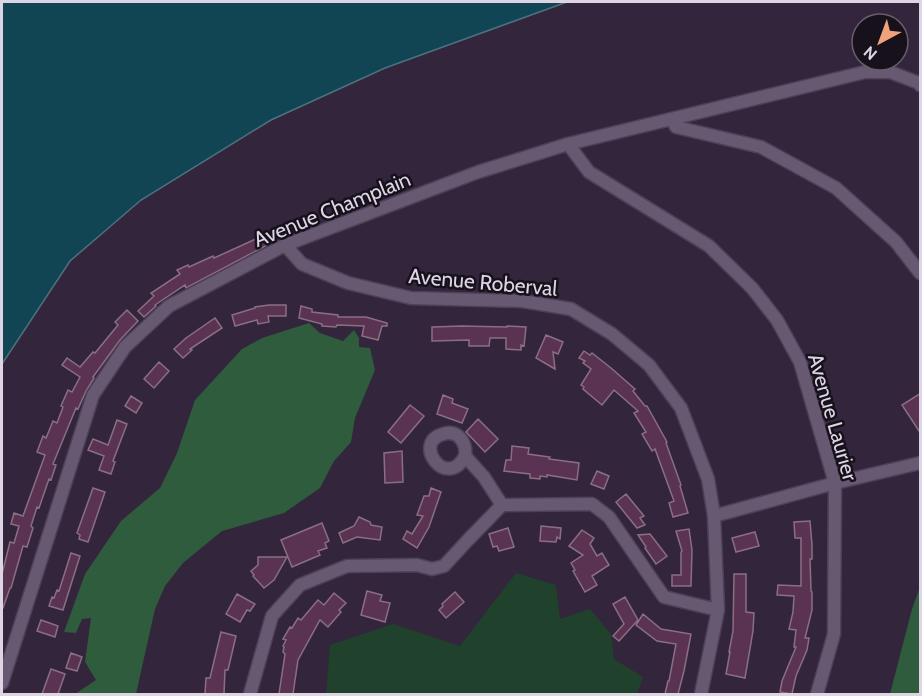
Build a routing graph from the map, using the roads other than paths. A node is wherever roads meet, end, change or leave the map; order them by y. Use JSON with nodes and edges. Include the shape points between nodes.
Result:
{"nodes":[{"id":1,"x":921,"y":85,"type":"edge"},
{"id":2,"x":672,"y":119,"type":"junction"},
{"id":3,"x":568,"y":144,"type":"junction"},
{"id":4,"x":285,"y":245,"type":"junction"},
{"id":5,"x":921,"y":273,"type":"edge"},
{"id":6,"x":465,"y":456,"type":"dead end"},
{"id":7,"x":921,"y":463,"type":"edge"},
{"id":8,"x":835,"y":483,"type":"junction"},
{"id":9,"x":502,"y":505,"type":"junction"},
{"id":10,"x":714,"y":516,"type":"junction"},
{"id":11,"x":718,"y":610,"type":"junction"},
{"id":12,"x":2,"y":683,"type":"edge"},
{"id":13,"x":250,"y":694,"type":"edge"},
{"id":14,"x":700,"y":694,"type":"edge"},
{"id":15,"x":817,"y":694,"type":"edge"}],
"edges":[{"from":1,"to":2,"type":"street","name":"Avenue Champlain","via":[[890,72],[865,72]]},
{"from":2,"to":3,"type":"street","name":"Avenue Champlain"},
{"from":2,"to":5,"type":"street","via":[[676,127],[761,147],[836,188],[896,242]]},
{"from":3,"to":4,"type":"street","name":"Avenue Champlain","via":[[478,172]]},
{"from":3,"to":8,"type":"street","name":"Avenue Laurier","via":[[589,172],[709,246],[765,304],[800,362]]},
{"from":4,"to":10,"type":"street","name":"Avenue Roberval","via":[[303,264],[348,283],[411,298],[522,301],[570,309],[612,333],[649,365],[681,408],[708,479]]},
{"from":4,"to":12,"type":"street","name":"Avenue Champlain","via":[[169,306],[125,347],[93,395]]},
{"from":6,"to":9,"type":"street"},
{"from":7,"to":8,"type":"street"},
{"from":8,"to":10,"type":"street"},
{"from":8,"to":15,"type":"street","name":"Avenue Laurier","via":[[834,634]]},
{"from":9,"to":11,"type":"street","via":[[592,504],[609,517],[664,597]]},
{"from":9,"to":13,"type":"street","via":[[444,566],[347,566],[300,585],[272,616]]},
{"from":10,"to":11,"type":"street","name":"Avenue Roberval"},
{"from":11,"to":14,"type":"street","name":"Avenue Roberval"}]}
